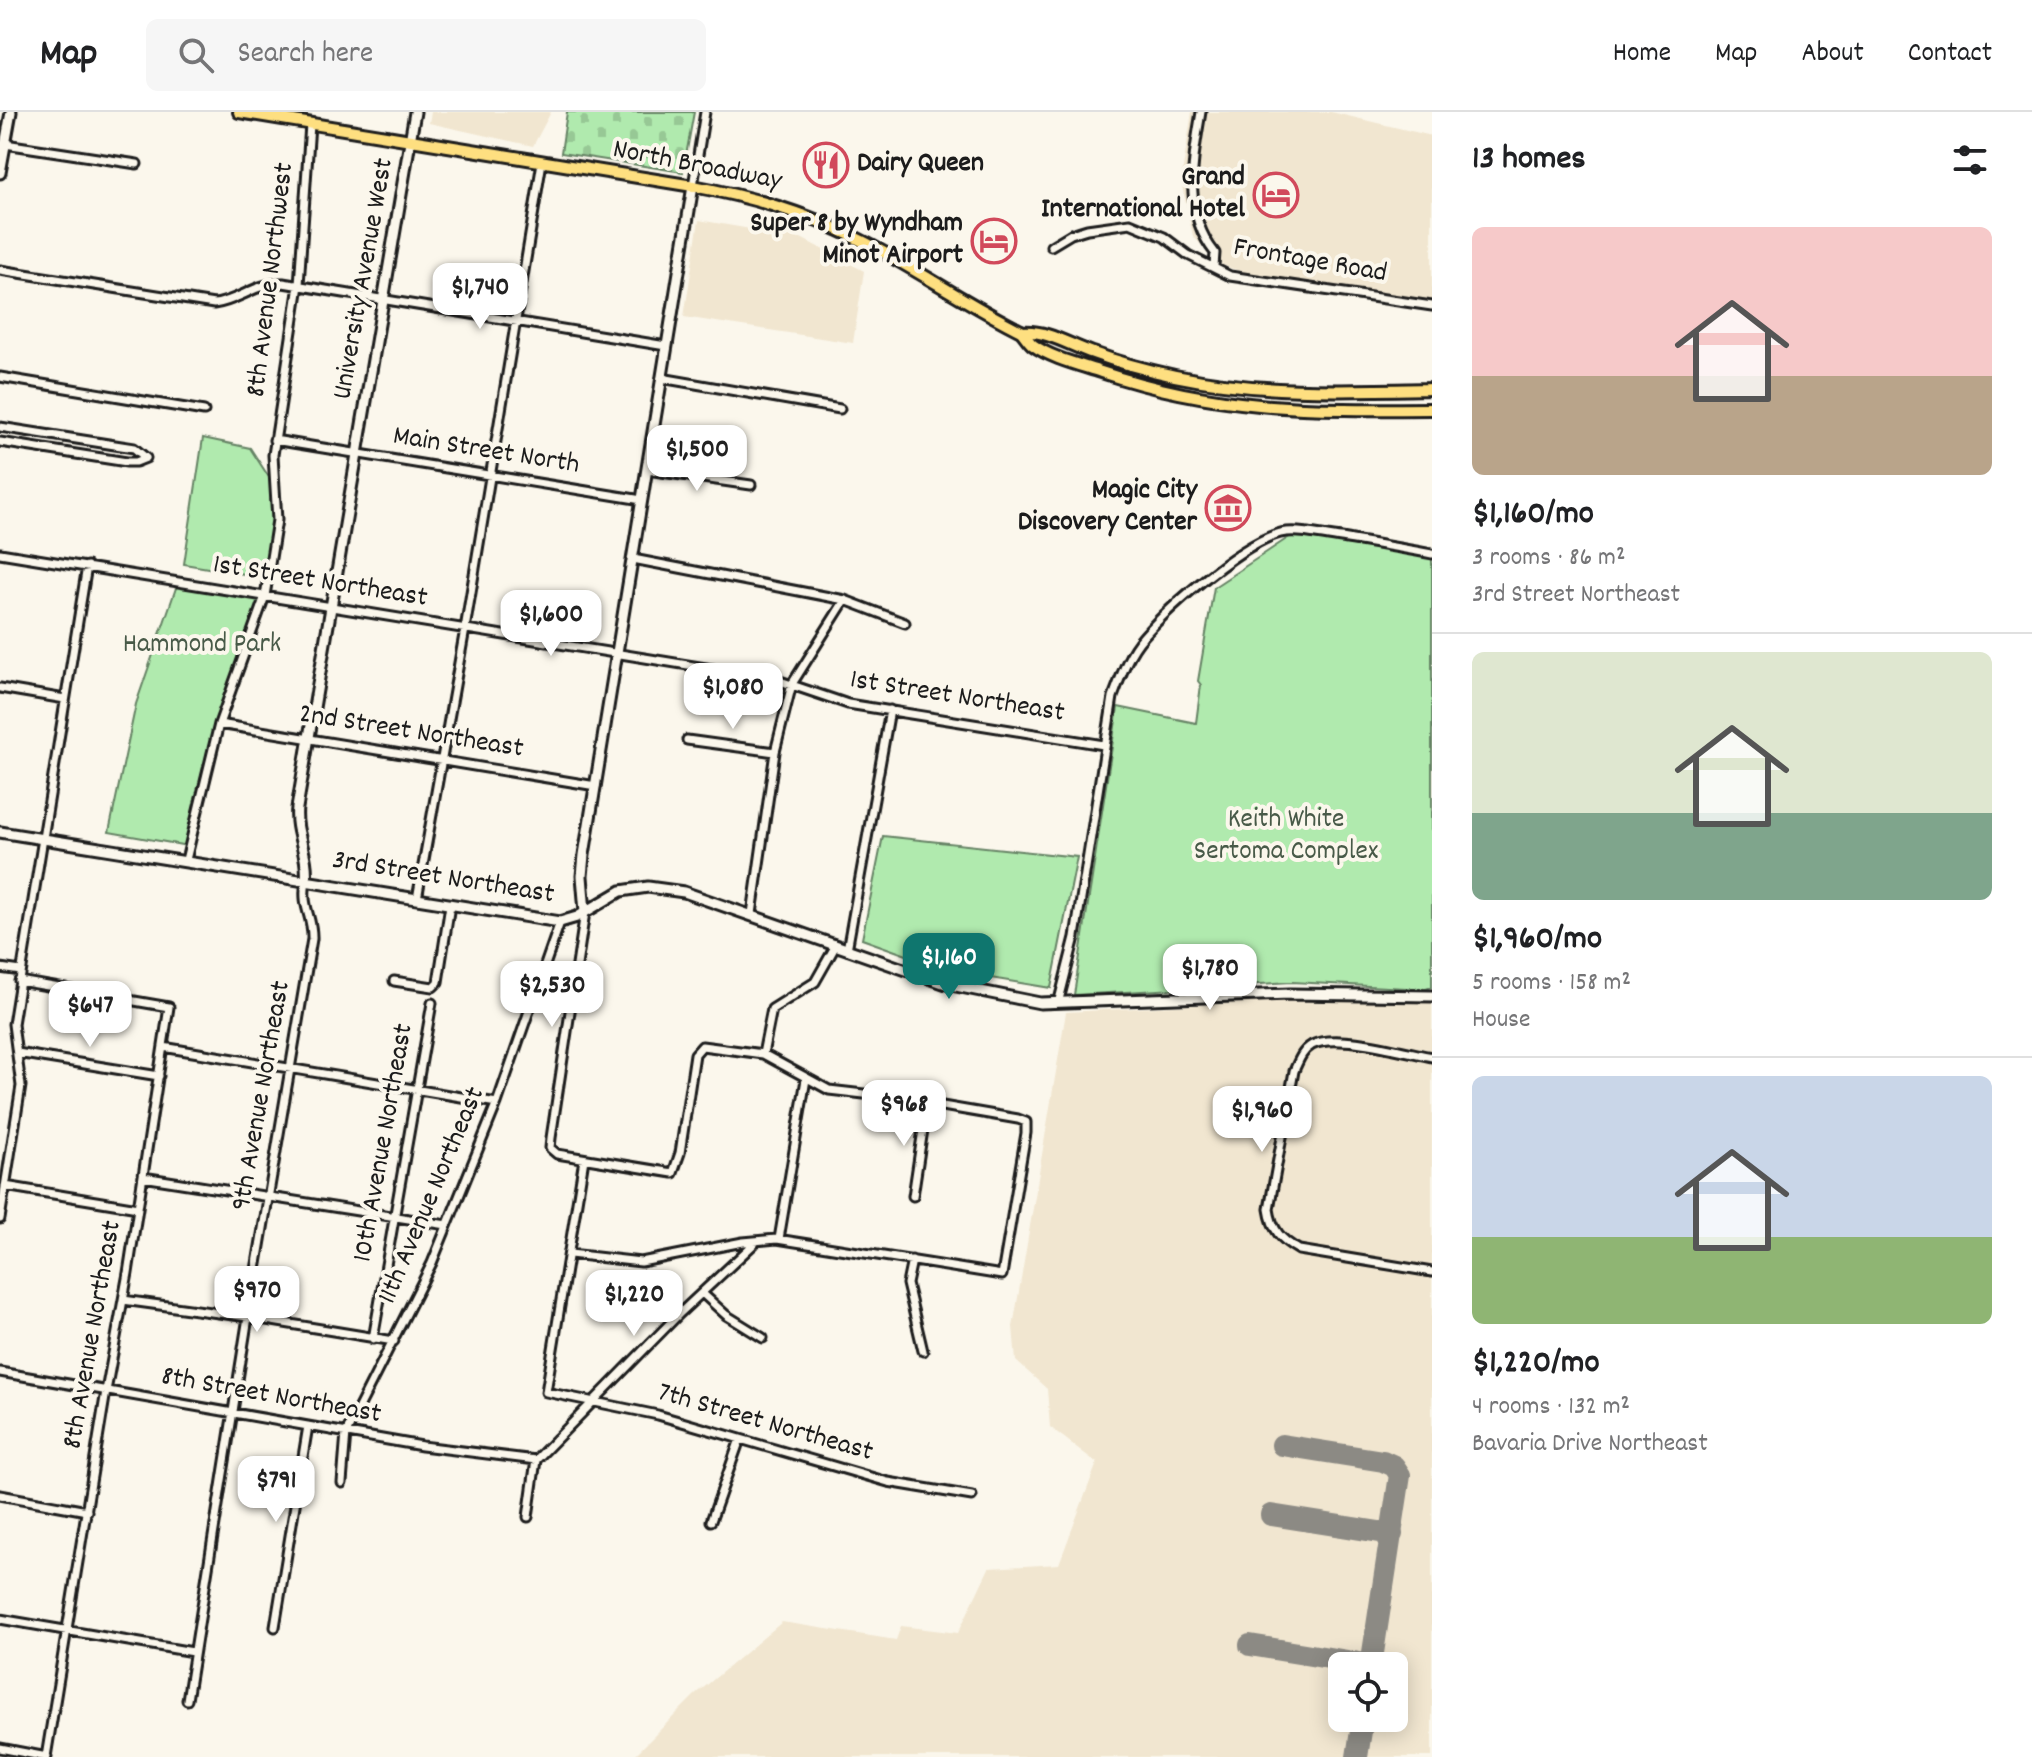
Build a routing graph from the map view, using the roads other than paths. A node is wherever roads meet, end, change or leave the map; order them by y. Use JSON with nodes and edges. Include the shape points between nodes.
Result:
{"nodes":[{"id":1,"x":11,"y":112,"type":"edge"},
{"id":2,"x":239,"y":112,"type":"edge"},
{"id":3,"x":415,"y":112,"type":"edge"},
{"id":4,"x":705,"y":112,"type":"edge"},
{"id":5,"x":1201,"y":112,"type":"edge"},
{"id":6,"x":310,"y":124,"type":"junction"},
{"id":7,"x":411,"y":140,"type":"junction"},
{"id":8,"x":5,"y":144,"type":"junction"},
{"id":9,"x":542,"y":162,"type":"junction"},
{"id":10,"x":137,"y":164,"type":"dead end"},
{"id":11,"x":0,"y":173,"type":"edge"},
{"id":12,"x":693,"y":186,"type":"junction"},
{"id":13,"x":1051,"y":246,"type":"dead end"},
{"id":14,"x":1214,"y":266,"type":"junction"},
{"id":15,"x":0,"y":270,"type":"edge"},
{"id":16,"x":299,"y":285,"type":"junction"},
{"id":17,"x":384,"y":299,"type":"junction"},
{"id":18,"x":1432,"y":306,"type":"edge"},
{"id":19,"x":516,"y":322,"type":"junction"},
{"id":20,"x":1023,"y":332,"type":"junction"},
{"id":21,"x":666,"y":346,"type":"junction"},
{"id":22,"x":0,"y":377,"type":"edge"},
{"id":23,"x":661,"y":378,"type":"junction"},
{"id":24,"x":1432,"y":389,"type":"edge"},
{"id":25,"x":840,"y":409,"type":"dead end"},
{"id":26,"x":1432,"y":409,"type":"edge"},
{"id":27,"x":204,"y":411,"type":"dead end"},
{"id":28,"x":0,"y":427,"type":"edge"},
{"id":29,"x":274,"y":440,"type":"junction"},
{"id":30,"x":0,"y":442,"type":"edge"},
{"id":31,"x":358,"y":453,"type":"junction"},
{"id":32,"x":647,"y":470,"type":"junction"},
{"id":33,"x":490,"y":474,"type":"junction"},
{"id":34,"x":751,"y":485,"type":"dead end"},
{"id":35,"x":642,"y":500,"type":"junction"},
{"id":36,"x":0,"y":553,"type":"edge"},
{"id":37,"x":1432,"y":554,"type":"edge"},
{"id":38,"x":633,"y":559,"type":"junction"},
{"id":39,"x":87,"y":566,"type":"junction"},
{"id":40,"x":265,"y":596,"type":"junction"},
{"id":41,"x":845,"y":600,"type":"junction"},
{"id":42,"x":332,"y":607,"type":"junction"},
{"id":43,"x":905,"y":623,"type":"dead end"},
{"id":44,"x":465,"y":629,"type":"junction"},
{"id":45,"x":618,"y":654,"type":"junction"},
{"id":46,"x":792,"y":684,"type":"junction"},
{"id":47,"x":0,"y":688,"type":"edge"},
{"id":48,"x":65,"y":699,"type":"junction"},
{"id":49,"x":890,"y":710,"type":"junction"},
{"id":50,"x":219,"y":724,"type":"junction"},
{"id":51,"x":309,"y":739,"type":"junction"},
{"id":52,"x":687,"y":740,"type":"dead end"},
{"id":53,"x":1104,"y":745,"type":"junction"},
{"id":54,"x":775,"y":752,"type":"junction"},
{"id":55,"x":442,"y":761,"type":"junction"},
{"id":56,"x":596,"y":786,"type":"junction"},
{"id":57,"x":0,"y":832,"type":"edge"},
{"id":58,"x":42,"y":839,"type":"junction"},
{"id":59,"x":186,"y":860,"type":"junction"},
{"id":60,"x":306,"y":880,"type":"junction"},
{"id":61,"x":417,"y":899,"type":"junction"},
{"id":62,"x":450,"y":905,"type":"junction"},
{"id":63,"x":585,"y":912,"type":"junction"},
{"id":64,"x":752,"y":914,"type":"junction"},
{"id":65,"x":560,"y":922,"type":"junction"},
{"id":66,"x":836,"y":945,"type":"junction"},
{"id":67,"x":847,"y":950,"type":"junction"},
{"id":68,"x":0,"y":968,"type":"edge"},
{"id":69,"x":21,"y":971,"type":"junction"},
{"id":70,"x":19,"y":981,"type":"junction"},
{"id":71,"x":394,"y":981,"type":"dead end"},
{"id":72,"x":1432,"y":996,"type":"edge"},
{"id":73,"x":1059,"y":1000,"type":"junction"},
{"id":74,"x":432,"y":1003,"type":"dead end"},
{"id":75,"x":163,"y":1047,"type":"junction"},
{"id":76,"x":17,"y":1053,"type":"junction"},
{"id":77,"x":763,"y":1054,"type":"junction"},
{"id":78,"x":1432,"y":1057,"type":"edge"},
{"id":79,"x":291,"y":1069,"type":"junction"},
{"id":80,"x":159,"y":1076,"type":"junction"},
{"id":81,"x":806,"y":1079,"type":"junction"},
{"id":82,"x":415,"y":1090,"type":"junction"},
{"id":83,"x":497,"y":1103,"type":"junction"},
{"id":84,"x":927,"y":1103,"type":"junction"},
{"id":85,"x":584,"y":1159,"type":"junction"},
{"id":86,"x":143,"y":1177,"type":"junction"},
{"id":87,"x":5,"y":1186,"type":"junction"},
{"id":88,"x":913,"y":1196,"type":"dead end"},
{"id":89,"x":268,"y":1197,"type":"junction"},
{"id":90,"x":138,"y":1208,"type":"junction"},
{"id":91,"x":394,"y":1217,"type":"junction"},
{"id":92,"x":0,"y":1219,"type":"edge"},
{"id":93,"x":447,"y":1225,"type":"junction"},
{"id":94,"x":779,"y":1239,"type":"junction"},
{"id":95,"x":756,"y":1241,"type":"junction"},
{"id":96,"x":570,"y":1254,"type":"junction"},
{"id":97,"x":912,"y":1260,"type":"junction"},
{"id":98,"x":1432,"y":1272,"type":"edge"},
{"id":99,"x":702,"y":1293,"type":"junction"},
{"id":100,"x":123,"y":1300,"type":"junction"},
{"id":101,"x":248,"y":1317,"type":"junction"},
{"id":102,"x":763,"y":1338,"type":"dead end"},
{"id":103,"x":373,"y":1339,"type":"junction"},
{"id":104,"x":394,"y":1341,"type":"junction"},
{"id":105,"x":923,"y":1351,"type":"dead end"},
{"id":106,"x":0,"y":1372,"type":"edge"},
{"id":107,"x":106,"y":1391,"type":"junction"},
{"id":108,"x":593,"y":1402,"type":"junction"},
{"id":109,"x":233,"y":1413,"type":"junction"},
{"id":110,"x":308,"y":1426,"type":"junction"},
{"id":111,"x":346,"y":1433,"type":"junction"},
{"id":112,"x":740,"y":1439,"type":"junction"},
{"id":113,"x":536,"y":1460,"type":"junction"},
{"id":114,"x":342,"y":1483,"type":"dead end"},
{"id":115,"x":0,"y":1495,"type":"edge"},
{"id":116,"x":972,"y":1496,"type":"dead end"},
{"id":117,"x":87,"y":1511,"type":"junction"},
{"id":118,"x":528,"y":1517,"type":"dead end"},
{"id":119,"x":711,"y":1521,"type":"dead end"},
{"id":120,"x":0,"y":1619,"type":"edge"},
{"id":121,"x":275,"y":1627,"type":"dead end"},
{"id":122,"x":67,"y":1632,"type":"junction"},
{"id":123,"x":193,"y":1652,"type":"junction"},
{"id":124,"x":187,"y":1700,"type":"dead end"},
{"id":125,"x":0,"y":1748,"type":"edge"},
{"id":126,"x":46,"y":1757,"type":"edge"}],
"edges":[{"from":1,"to":8,"type":"street"},
{"from":2,"to":6,"type":"main road","name":"North Broadway"},
{"from":3,"to":7,"type":"street","name":"University Avenue West"},
{"from":4,"to":12,"type":"street"},
{"from":5,"to":14,"type":"street","via":[[1192,184],[1202,236],[1215,253]]},
{"from":6,"to":7,"type":"main road","name":"North Broadway"},
{"from":6,"to":16,"type":"street","name":"8th Avenue Northwest"},
{"from":7,"to":9,"type":"main road","name":"North Broadway"},
{"from":7,"to":17,"type":"street","name":"University Avenue West"},
{"from":8,"to":10,"type":"street"},
{"from":8,"to":11,"type":"street"},
{"from":9,"to":12,"type":"main road","name":"North Broadway"},
{"from":9,"to":19,"type":"street"},
{"from":12,"to":20,"type":"main road","name":"North Broadway","via":[[827,224]]},
{"from":12,"to":21,"type":"street"},
{"from":13,"to":14,"type":"street","name":"Frontage Road","via":[[1087,229],[1130,223]]},
{"from":14,"to":18,"type":"street","name":"Frontage Road","via":[[1230,276]]},
{"from":15,"to":16,"type":"street","via":[[214,304],[268,284]]},
{"from":16,"to":17,"type":"street"},
{"from":16,"to":29,"type":"street","name":"8th Avenue Northwest"},
{"from":17,"to":19,"type":"street"},
{"from":17,"to":31,"type":"street","name":"University Avenue West"},
{"from":19,"to":21,"type":"street"},
{"from":19,"to":33,"type":"street"},
{"from":20,"to":24,"type":"main road","name":"North Broadway","via":[[1151,371],[1223,384],[1295,391]]},
{"from":20,"to":26,"type":"main road","name":"North Broadway","via":[[1036,347],[1091,369],[1205,399],[1292,409]]},
{"from":21,"to":23,"type":"street"},
{"from":22,"to":27,"type":"street"},
{"from":23,"to":25,"type":"street"},
{"from":23,"to":32,"type":"street"},
{"from":28,"to":30,"type":"street","via":[[134,448],[146,458],[127,462]]},
{"from":29,"to":31,"type":"street","name":"Main Street North"},
{"from":29,"to":40,"type":"street","via":[[277,520]]},
{"from":31,"to":33,"type":"street","name":"Main Street North"},
{"from":31,"to":42,"type":"street","name":"University Avenue West"},
{"from":32,"to":34,"type":"street"},
{"from":32,"to":35,"type":"street"},
{"from":33,"to":35,"type":"street","name":"Main Street North"},
{"from":33,"to":44,"type":"street"},
{"from":35,"to":38,"type":"street"},
{"from":36,"to":39,"type":"street","name":"1st Street Northeast"},
{"from":37,"to":53,"type":"street","via":[[1297,532],[1264,539],[1194,589],[1143,637],[1113,697]]},
{"from":38,"to":41,"type":"street"},
{"from":38,"to":45,"type":"street"},
{"from":39,"to":40,"type":"street","name":"1st Street Northeast"},
{"from":39,"to":48,"type":"street"},
{"from":40,"to":42,"type":"street","name":"1st Street Northeast"},
{"from":40,"to":50,"type":"street"},
{"from":41,"to":43,"type":"street"},
{"from":41,"to":46,"type":"street"},
{"from":42,"to":44,"type":"street","name":"1st Street Northeast"},
{"from":42,"to":51,"type":"street","name":"University Avenue West"},
{"from":44,"to":45,"type":"street","name":"1st Street Northeast"},
{"from":44,"to":55,"type":"street"},
{"from":45,"to":46,"type":"street","name":"1st Street Northeast"},
{"from":45,"to":56,"type":"street"},
{"from":46,"to":49,"type":"street","name":"1st Street Northeast","via":[[848,704]]},
{"from":46,"to":54,"type":"street"},
{"from":47,"to":48,"type":"street"},
{"from":48,"to":58,"type":"street"},
{"from":49,"to":53,"type":"street","name":"1st Street Northeast"},
{"from":49,"to":67,"type":"street"},
{"from":50,"to":51,"type":"street","name":"2nd Street Northeast"},
{"from":50,"to":59,"type":"street"},
{"from":51,"to":55,"type":"street","name":"2nd Street Northeast"},
{"from":51,"to":60,"type":"street","name":"University Avenue West","via":[[296,820]]},
{"from":52,"to":54,"type":"street"},
{"from":53,"to":73,"type":"street","via":[[1075,937]]},
{"from":54,"to":64,"type":"street"},
{"from":55,"to":56,"type":"street","name":"2nd Street Northeast"},
{"from":55,"to":61,"type":"street"},
{"from":56,"to":63,"type":"street","via":[[582,876]]},
{"from":57,"to":58,"type":"street","name":"3rd Street Northeast"},
{"from":58,"to":59,"type":"street","name":"3rd Street Northeast"},
{"from":58,"to":69,"type":"street"},
{"from":59,"to":60,"type":"street","name":"3rd Street Northeast"},
{"from":60,"to":61,"type":"street","name":"3rd Street Northeast"},
{"from":60,"to":79,"type":"street","name":"9th Avenue Northeast","via":[[303,900],[312,939]]},
{"from":61,"to":62,"type":"street","name":"3rd Street Northeast"},
{"from":62,"to":65,"type":"street","name":"3rd Street Northeast"},
{"from":62,"to":71,"type":"street","name":"10th Avenue Northeast","via":[[438,982],[433,987]]},
{"from":63,"to":64,"type":"street","name":"3rd Street Northeast","via":[[621,891],[648,887],[684,892]]},
{"from":63,"to":65,"type":"street","name":"3rd Street Northeast"},
{"from":63,"to":85,"type":"street","via":[[550,1148]]},
{"from":64,"to":66,"type":"street","name":"3rd Street Northeast"},
{"from":65,"to":83,"type":"street","name":"11th Avenue Northeast"},
{"from":66,"to":67,"type":"street","name":"3rd Street Northeast"},
{"from":66,"to":77,"type":"street","via":[[815,982],[772,1009]]},
{"from":67,"to":73,"type":"street","name":"3rd Street Northeast","via":[[946,984],[1040,1003]]},
{"from":68,"to":69,"type":"street"},
{"from":69,"to":70,"type":"street"},
{"from":70,"to":75,"type":"street","name":"8th Avenue Northeast","via":[[169,1007]]},
{"from":70,"to":76,"type":"street","via":[[13,1024]]},
{"from":72,"to":73,"type":"street","name":"3rd Street Northeast"},
{"from":74,"to":82,"type":"street","name":"10th Avenue Northeast"},
{"from":75,"to":79,"type":"street"},
{"from":75,"to":80,"type":"street","name":"8th Avenue Northeast"},
{"from":76,"to":80,"type":"street"},
{"from":76,"to":87,"type":"street","via":[[21,1086]]},
{"from":77,"to":81,"type":"street"},
{"from":77,"to":85,"type":"street","via":[[702,1046],[695,1054],[673,1173]]},
{"from":78,"to":98,"type":"street","via":[[1341,1041],[1315,1043],[1301,1054],[1269,1209],[1277,1233],[1299,1250]]},
{"from":79,"to":82,"type":"street"},
{"from":79,"to":89,"type":"street","name":"9th Avenue Northeast"},
{"from":80,"to":86,"type":"street","name":"8th Avenue Northeast"},
{"from":81,"to":84,"type":"street","via":[[829,1090]]},
{"from":81,"to":94,"type":"street"},
{"from":82,"to":83,"type":"street"},
{"from":82,"to":91,"type":"street","name":"10th Avenue Northeast"},
{"from":83,"to":93,"type":"street","name":"11th Avenue Northeast"},
{"from":84,"to":88,"type":"street"},
{"from":84,"to":97,"type":"street","via":[[1018,1119],[1026,1122],[1026,1133],[1002,1275]]},
{"from":85,"to":96,"type":"street"},
{"from":86,"to":89,"type":"street"},
{"from":86,"to":90,"type":"street","name":"8th Avenue Northeast"},
{"from":87,"to":90,"type":"street"},
{"from":87,"to":92,"type":"street"},
{"from":89,"to":91,"type":"street"},
{"from":89,"to":101,"type":"street","name":"9th Avenue Northeast"},
{"from":90,"to":100,"type":"street","name":"8th Avenue Northeast"},
{"from":91,"to":93,"type":"street"},
{"from":91,"to":103,"type":"street","name":"10th Avenue Northeast"},
{"from":93,"to":104,"type":"street","name":"11th Avenue Northeast"},
{"from":94,"to":95,"type":"street"},
{"from":94,"to":97,"type":"street"},
{"from":95,"to":96,"type":"street","via":[[641,1262]]},
{"from":95,"to":99,"type":"street"},
{"from":96,"to":108,"type":"street","name":"7th Street Northeast","via":[[546,1392]]},
{"from":97,"to":105,"type":"street","via":[[907,1284]]},
{"from":99,"to":102,"type":"street"},
{"from":99,"to":108,"type":"street"},
{"from":100,"to":101,"type":"street"},
{"from":100,"to":107,"type":"street","name":"8th Avenue Northeast"},
{"from":101,"to":103,"type":"street"},
{"from":101,"to":109,"type":"street","name":"9th Avenue Northeast"},
{"from":103,"to":104,"type":"street"},
{"from":104,"to":111,"type":"street","name":"11th Avenue Northeast"},
{"from":106,"to":107,"type":"street","name":"8th Street Northeast"},
{"from":107,"to":109,"type":"street","name":"8th Street Northeast"},
{"from":107,"to":117,"type":"street","name":"8th Avenue Northeast"},
{"from":108,"to":112,"type":"street","name":"7th Street Northeast"},
{"from":108,"to":113,"type":"street"},
{"from":109,"to":110,"type":"street","name":"8th Street Northeast"},
{"from":109,"to":123,"type":"street","name":"9th Avenue Northeast"},
{"from":110,"to":111,"type":"street","name":"8th Street Northeast"},
{"from":110,"to":121,"type":"street"},
{"from":111,"to":113,"type":"street","name":"8th Street Northeast"},
{"from":111,"to":114,"type":"street","name":"11th Avenue Northeast"},
{"from":112,"to":116,"type":"street","name":"7th Street Northeast","via":[[888,1482]]},
{"from":112,"to":119,"type":"street"},
{"from":113,"to":118,"type":"street"},
{"from":115,"to":117,"type":"street"},
{"from":117,"to":122,"type":"street","name":"8th Avenue Northeast"},
{"from":120,"to":122,"type":"street"},
{"from":122,"to":123,"type":"street"},
{"from":122,"to":126,"type":"street","name":"8th Avenue Northeast"},
{"from":123,"to":124,"type":"street","name":"9th Avenue Northeast"},
{"from":125,"to":126,"type":"street"}]}
